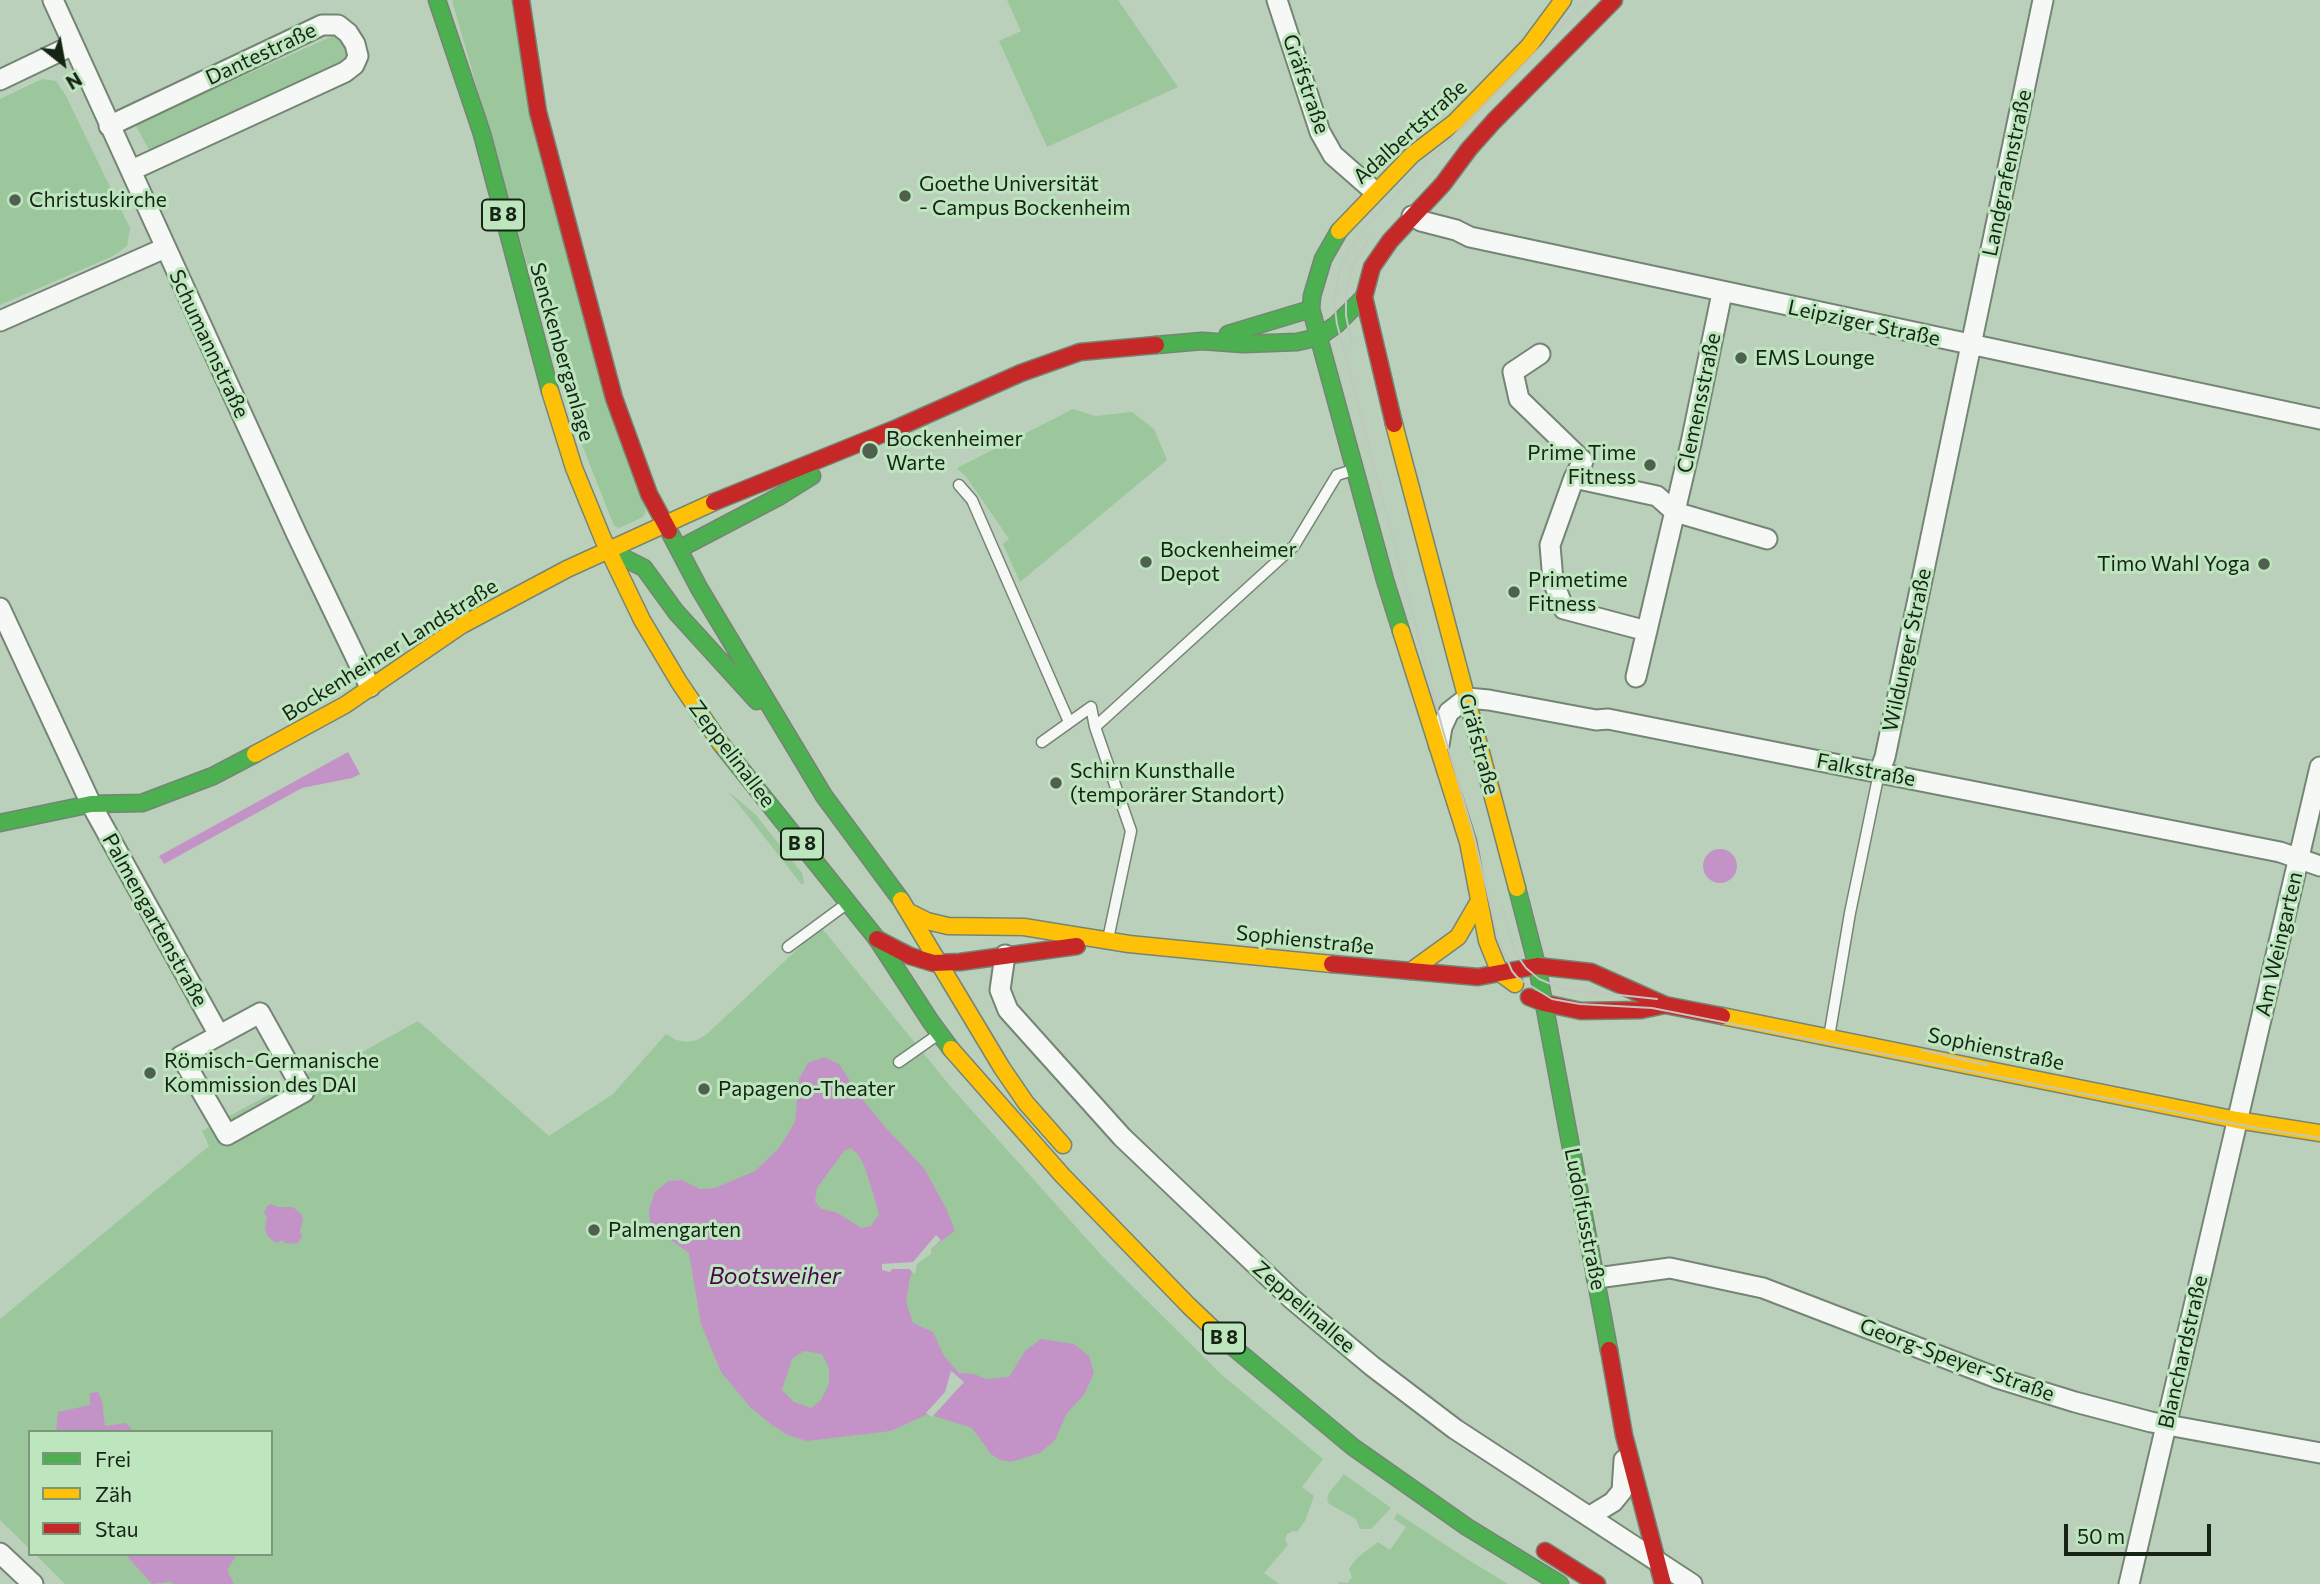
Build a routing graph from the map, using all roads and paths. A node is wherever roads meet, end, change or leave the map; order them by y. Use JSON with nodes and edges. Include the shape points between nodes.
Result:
{"nodes":[{"id":1,"x":53,"y":0,"type":"edge"},
{"id":2,"x":437,"y":0,"type":"edge"},
{"id":3,"x":521,"y":0,"type":"edge"},
{"id":4,"x":1277,"y":0,"type":"edge"},
{"id":5,"x":1614,"y":0,"type":"edge"},
{"id":6,"x":2043,"y":0,"type":"edge"},
{"id":7,"x":1558,"y":1,"type":"edge"},
{"id":8,"x":73,"y":45,"type":"junction"},
{"id":9,"x":0,"y":80,"type":"edge"},
{"id":10,"x":110,"y":126,"type":"junction"},
{"id":11,"x":131,"y":170,"type":"junction"},
{"id":12,"x":1374,"y":191,"type":"junction"},
{"id":13,"x":1412,"y":216,"type":"junction"},
{"id":14,"x":165,"y":248,"type":"junction"},
{"id":15,"x":1722,"y":293,"type":"junction"},
{"id":16,"x":1364,"y":297,"type":"junction"},
{"id":17,"x":1311,"y":309,"type":"junction"},
{"id":18,"x":1342,"y":320,"type":"junction"},
{"id":19,"x":0,"y":321,"type":"edge"},
{"id":20,"x":1319,"y":337,"type":"junction"},
{"id":21,"x":1202,"y":341,"type":"junction"},
{"id":22,"x":1971,"y":346,"type":"junction"},
{"id":23,"x":1540,"y":355,"type":"dead end"},
{"id":24,"x":1378,"y":363,"type":"junction"},
{"id":25,"x":2320,"y":419,"type":"edge"},
{"id":26,"x":868,"y":441,"type":"junction"},
{"id":27,"x":1355,"y":470,"type":"junction"},
{"id":28,"x":1574,"y":478,"type":"junction"},
{"id":29,"x":959,"y":485,"type":"dead end"},
{"id":30,"x":1675,"y":512,"type":"junction"},
{"id":31,"x":664,"y":524,"type":"junction"},
{"id":32,"x":1767,"y":539,"type":"dead end"},
{"id":33,"x":679,"y":549,"type":"junction"},
{"id":34,"x":608,"y":550,"type":"junction"},
{"id":35,"x":0,"y":608,"type":"edge"},
{"id":36,"x":1647,"y":631,"type":"junction"},
{"id":37,"x":1636,"y":677,"type":"dead end"},
{"id":38,"x":370,"y":687,"type":"junction"},
{"id":39,"x":1467,"y":698,"type":"junction"},
{"id":40,"x":1069,"y":722,"type":"junction"},
{"id":41,"x":1095,"y":727,"type":"junction"},
{"id":42,"x":783,"y":730,"type":"junction"},
{"id":43,"x":1042,"y":741,"type":"dead end"},
{"id":44,"x":1438,"y":746,"type":"junction"},
{"id":45,"x":2320,"y":767,"type":"edge"},
{"id":46,"x":1879,"y":773,"type":"junction"},
{"id":47,"x":91,"y":804,"type":"junction"},
{"id":48,"x":0,"y":823,"type":"edge"},
{"id":49,"x":2298,"y":859,"type":"junction"},
{"id":50,"x":2320,"y":866,"type":"edge"},
{"id":51,"x":1479,"y":901,"type":"junction"},
{"id":52,"x":849,"y":903,"type":"junction"},
{"id":53,"x":911,"y":913,"type":"junction"},
{"id":54,"x":958,"y":926,"type":"junction"},
{"id":55,"x":877,"y":939,"type":"junction"},
{"id":56,"x":1108,"y":940,"type":"junction"},
{"id":57,"x":1129,"y":944,"type":"junction"},
{"id":58,"x":789,"y":947,"type":"dead end"},
{"id":59,"x":929,"y":955,"type":"junction"},
{"id":60,"x":1005,"y":955,"type":"junction"},
{"id":61,"x":943,"y":964,"type":"junction"},
{"id":62,"x":1537,"y":967,"type":"junction"},
{"id":63,"x":1411,"y":971,"type":"junction"},
{"id":64,"x":1500,"y":973,"type":"junction"},
{"id":65,"x":1478,"y":977,"type":"junction"},
{"id":66,"x":1544,"y":1003,"type":"junction"},
{"id":67,"x":1665,"y":1005,"type":"junction"},
{"id":68,"x":924,"y":1012,"type":"junction"},
{"id":69,"x":939,"y":1034,"type":"junction"},
{"id":70,"x":219,"y":1035,"type":"junction"},
{"id":71,"x":1829,"y":1038,"type":"junction"},
{"id":72,"x":899,"y":1062,"type":"dead end"},
{"id":73,"x":2237,"y":1120,"type":"junction"},
{"id":74,"x":2320,"y":1133,"type":"edge"},
{"id":75,"x":1071,"y":1154,"type":"dead end"},
{"id":76,"x":1597,"y":1278,"type":"junction"},
{"id":77,"x":2168,"y":1424,"type":"junction"},
{"id":78,"x":1624,"y":1435,"type":"junction"},
{"id":79,"x":2320,"y":1453,"type":"edge"},
{"id":80,"x":1590,"y":1516,"type":"junction"},
{"id":81,"x":1533,"y":1544,"type":"dead end"},
{"id":82,"x":0,"y":1553,"type":"edge"},
{"id":83,"x":1657,"y":1561,"type":"junction"},
{"id":84,"x":33,"y":1584,"type":"edge"},
{"id":85,"x":1560,"y":1584,"type":"edge"},
{"id":86,"x":1597,"y":1584,"type":"edge"},
{"id":87,"x":1663,"y":1584,"type":"edge"},
{"id":88,"x":1692,"y":1584,"type":"edge"},
{"id":89,"x":2129,"y":1584,"type":"edge"}],
"edges":[{"from":1,"to":8,"type":"street","name":"Schumannstraße"},
{"from":2,"to":34,"type":"street","name":"Senckenberganlage","number":"B 8","via":[[478,122],[561,432]]},
{"from":3,"to":31,"type":"street","name":"Senckenberganlage","number":"B 8","via":[[538,112],[600,348],[631,449]]},
{"from":4,"to":12,"type":"street","name":"Gräfstraße","via":[[1320,132],[1333,155]]},
{"from":5,"to":13,"type":"street","via":[[1494,121]]},
{"from":6,"to":22,"type":"street","name":"Landgrafenstraße"},
{"from":7,"to":12,"type":"street","name":"Adalbertstraße","via":[[1529,46],[1455,122]]},
{"from":8,"to":9,"type":"street"},
{"from":8,"to":10,"type":"street","name":"Schumannstraße"},
{"from":10,"to":11,"type":"street","name":"Schumannstraße"},
{"from":10,"to":11,"type":"street","name":"Dantestraße","via":[[323,25],[338,25],[355,44],[358,56],[345,72]]},
{"from":11,"to":14,"type":"street","name":"Schumannstraße"},
{"from":12,"to":17,"type":"street","name":"Adalbertstraße","via":[[1334,237],[1319,267]]},
{"from":13,"to":15,"type":"street","name":"Leipziger Straße","via":[[1470,237]]},
{"from":13,"to":16,"type":"street","via":[[1372,267]]},
{"from":14,"to":19,"type":"street"},
{"from":14,"to":38,"type":"street","name":"Schumannstraße"},
{"from":15,"to":22,"type":"street","name":"Leipziger Straße"},
{"from":15,"to":30,"type":"street","name":"Clemensstraße"},
{"from":16,"to":18,"type":"street","name":"Bockenheimer Landstraße"},
{"from":16,"to":24,"type":"street","name":"Gräfstraße"},
{"from":17,"to":18,"type":"street","name":"Gräfstraße"},
{"from":17,"to":20,"type":"street","name":"Gräfstraße"},
{"from":17,"to":21,"type":"street","name":"Bockenheimer Landstraße"},
{"from":18,"to":20,"type":"street","name":"Bockenheimer Landstraße"},
{"from":18,"to":24,"type":"street","name":"Gräfstraße","via":[[1360,334]]},
{"from":20,"to":21,"type":"street","name":"Bockenheimer Landstraße","via":[[1286,344]]},
{"from":20,"to":27,"type":"street","name":"Gräfstraße"},
{"from":21,"to":26,"type":"street","name":"Bockenheimer Landstraße","via":[[1080,352]]},
{"from":22,"to":25,"type":"street","name":"Leipziger Straße"},
{"from":22,"to":46,"type":"street","name":"Wildunger Straße"},
{"from":23,"to":28,"type":"street","via":[[1513,372],[1519,399],[1583,461]]},
{"from":24,"to":39,"type":"street","name":"Gräfstraße"},
{"from":26,"to":31,"type":"street","name":"Bockenheimer Landstraße"},
{"from":26,"to":33,"type":"street","name":"Bockenheimer Landstraße","via":[[780,496]]},
{"from":27,"to":41,"type":"lane","via":[[1337,475],[1294,546]]},
{"from":27,"to":44,"type":"street","name":"Gräfstraße"},
{"from":28,"to":30,"type":"street","name":"Clemensstraße","via":[[1657,496]]},
{"from":28,"to":36,"type":"street","via":[[1550,545],[1553,581],[1564,610]]},
{"from":29,"to":40,"type":"lane","via":[[972,500]]},
{"from":30,"to":32,"type":"street","name":"Clemensstraße"},
{"from":30,"to":36,"type":"street","name":"Clemensstraße"},
{"from":31,"to":33,"type":"street","number":"B 8"},
{"from":31,"to":34,"type":"street","name":"Bockenheimer Landstraße"},
{"from":33,"to":42,"type":"street","number":"B 8"},
{"from":34,"to":38,"type":"street","name":"Bockenheimer Landstraße","via":[[462,625]]},
{"from":34,"to":42,"type":"street","via":[[644,568],[676,612]]},
{"from":34,"to":52,"type":"street","name":"Zeppelinallee","number":"B 8","via":[[642,620],[717,739]]},
{"from":35,"to":47,"type":"street","name":"Palmengartenstraße"},
{"from":36,"to":37,"type":"street","name":"Clemensstraße"},
{"from":38,"to":47,"type":"street","name":"Bockenheimer Landstraße","via":[[213,776],[142,803]]},
{"from":39,"to":44,"type":"street","via":[[1449,712]]},
{"from":39,"to":46,"type":"street","name":"Falkstraße","via":[[1608,719]]},
{"from":39,"to":62,"type":"street","name":"Gräfstraße"},
{"from":40,"to":41,"type":"lane","via":[[1091,707]]},
{"from":40,"to":43,"type":"lane"},
{"from":41,"to":56,"type":"lane","via":[[1131,831]]},
{"from":42,"to":53,"type":"street","number":"B 8","via":[[824,796]]},
{"from":44,"to":51,"type":"street","name":"Gräfstraße","via":[[1468,842]]},
{"from":45,"to":49,"type":"street","name":"Am Weingarten"},
{"from":46,"to":49,"type":"street","name":"Falkstraße"},
{"from":46,"to":71,"type":"lane","name":"Wildunger Straße"},
{"from":47,"to":48,"type":"street","name":"Bockenheimer Landstraße"},
{"from":47,"to":70,"type":"street","name":"Palmengartenstraße"},
{"from":49,"to":50,"type":"street","name":"Falkstraße"},
{"from":49,"to":73,"type":"street","name":"Am Weingarten"},
{"from":51,"to":63,"type":"street","via":[[1458,937]]},
{"from":51,"to":64,"type":"street","name":"Gräfstraße","via":[[1487,941]]},
{"from":52,"to":55,"type":"street","name":"Zeppelinallee","number":"B 8"},
{"from":52,"to":58,"type":"lane"},
{"from":53,"to":54,"type":"street","name":"Sophienstraße","via":[[937,924]]},
{"from":53,"to":59,"type":"street","number":"B 8"},
{"from":54,"to":56,"type":"street","name":"Sophienstraße","via":[[1024,927]]},
{"from":54,"to":59,"type":"street"},
{"from":55,"to":59,"type":"street"},
{"from":55,"to":68,"type":"street","name":"Zeppelinallee","number":"B 8"},
{"from":56,"to":57,"type":"street","name":"Sophienstraße"},
{"from":57,"to":60,"type":"street","name":"Sophienstraße"},
{"from":57,"to":63,"type":"street","name":"Sophienstraße"},
{"from":59,"to":61,"type":"street","number":"B 8"},
{"from":59,"to":68,"type":"street","via":[[922,987]]},
{"from":60,"to":61,"type":"street","name":"Sophienstraße"},
{"from":60,"to":80,"type":"street","name":"Zeppelinallee","via":[[1000,990],[1008,1010],[1122,1137],[1233,1244],[1332,1334],[1413,1399]]},
{"from":61,"to":75,"type":"street","number":"B 8","via":[[1002,1068]]},
{"from":62,"to":64,"type":"street","name":"Sophienstraße"},
{"from":62,"to":66,"type":"street","name":"Gräfstraße"},
{"from":62,"to":67,"type":"street","name":"Sophienstraße","via":[[1591,972]]},
{"from":63,"to":65,"type":"street","name":"Sophienstraße"},
{"from":64,"to":65,"type":"street","name":"Sophienstraße"},
{"from":64,"to":66,"type":"street"},
{"from":65,"to":66,"type":"street","name":"Sophienstraße"},
{"from":66,"to":67,"type":"street","name":"Sophienstraße","via":[[1581,1011]]},
{"from":66,"to":76,"type":"street","name":"Ludolfusstraße"},
{"from":67,"to":71,"type":"street","name":"Sophienstraße"},
{"from":68,"to":69,"type":"street","name":"Zeppelinallee","number":"B 8"},
{"from":69,"to":72,"type":"lane"},
{"from":69,"to":85,"type":"street","name":"Zeppelinallee","number":"B 8","via":[[1070,1184],[1241,1355],[1353,1447]]},
{"from":70,"to":70,"type":"street","via":[[181,1056],[227,1135],[304,1092],[260,1013]]},
{"from":71,"to":73,"type":"street","name":"Sophienstraße"},
{"from":73,"to":74,"type":"street","name":"Sophienstraße"},
{"from":73,"to":77,"type":"street","name":"Blanchardstraße"},
{"from":76,"to":77,"type":"street","name":"Georg-Speyer-Straße","via":[[1670,1268],[1763,1287],[1997,1378]]},
{"from":76,"to":78,"type":"street","name":"Ludolfusstraße"},
{"from":77,"to":79,"type":"street","name":"Georg-Speyer-Straße"},
{"from":77,"to":89,"type":"street","name":"Blanchardstraße"},
{"from":78,"to":80,"type":"street","name":"Ludolfusstraße","via":[[1622,1491]]},
{"from":78,"to":83,"type":"street","name":"Ludolfusstraße"},
{"from":80,"to":83,"type":"street","name":"Zeppelinallee"},
{"from":81,"to":86,"type":"street"},
{"from":82,"to":84,"type":"street"},
{"from":83,"to":87,"type":"street","name":"Ludolfusstraße"},
{"from":83,"to":88,"type":"street","name":"Zeppelinallee"}]}
